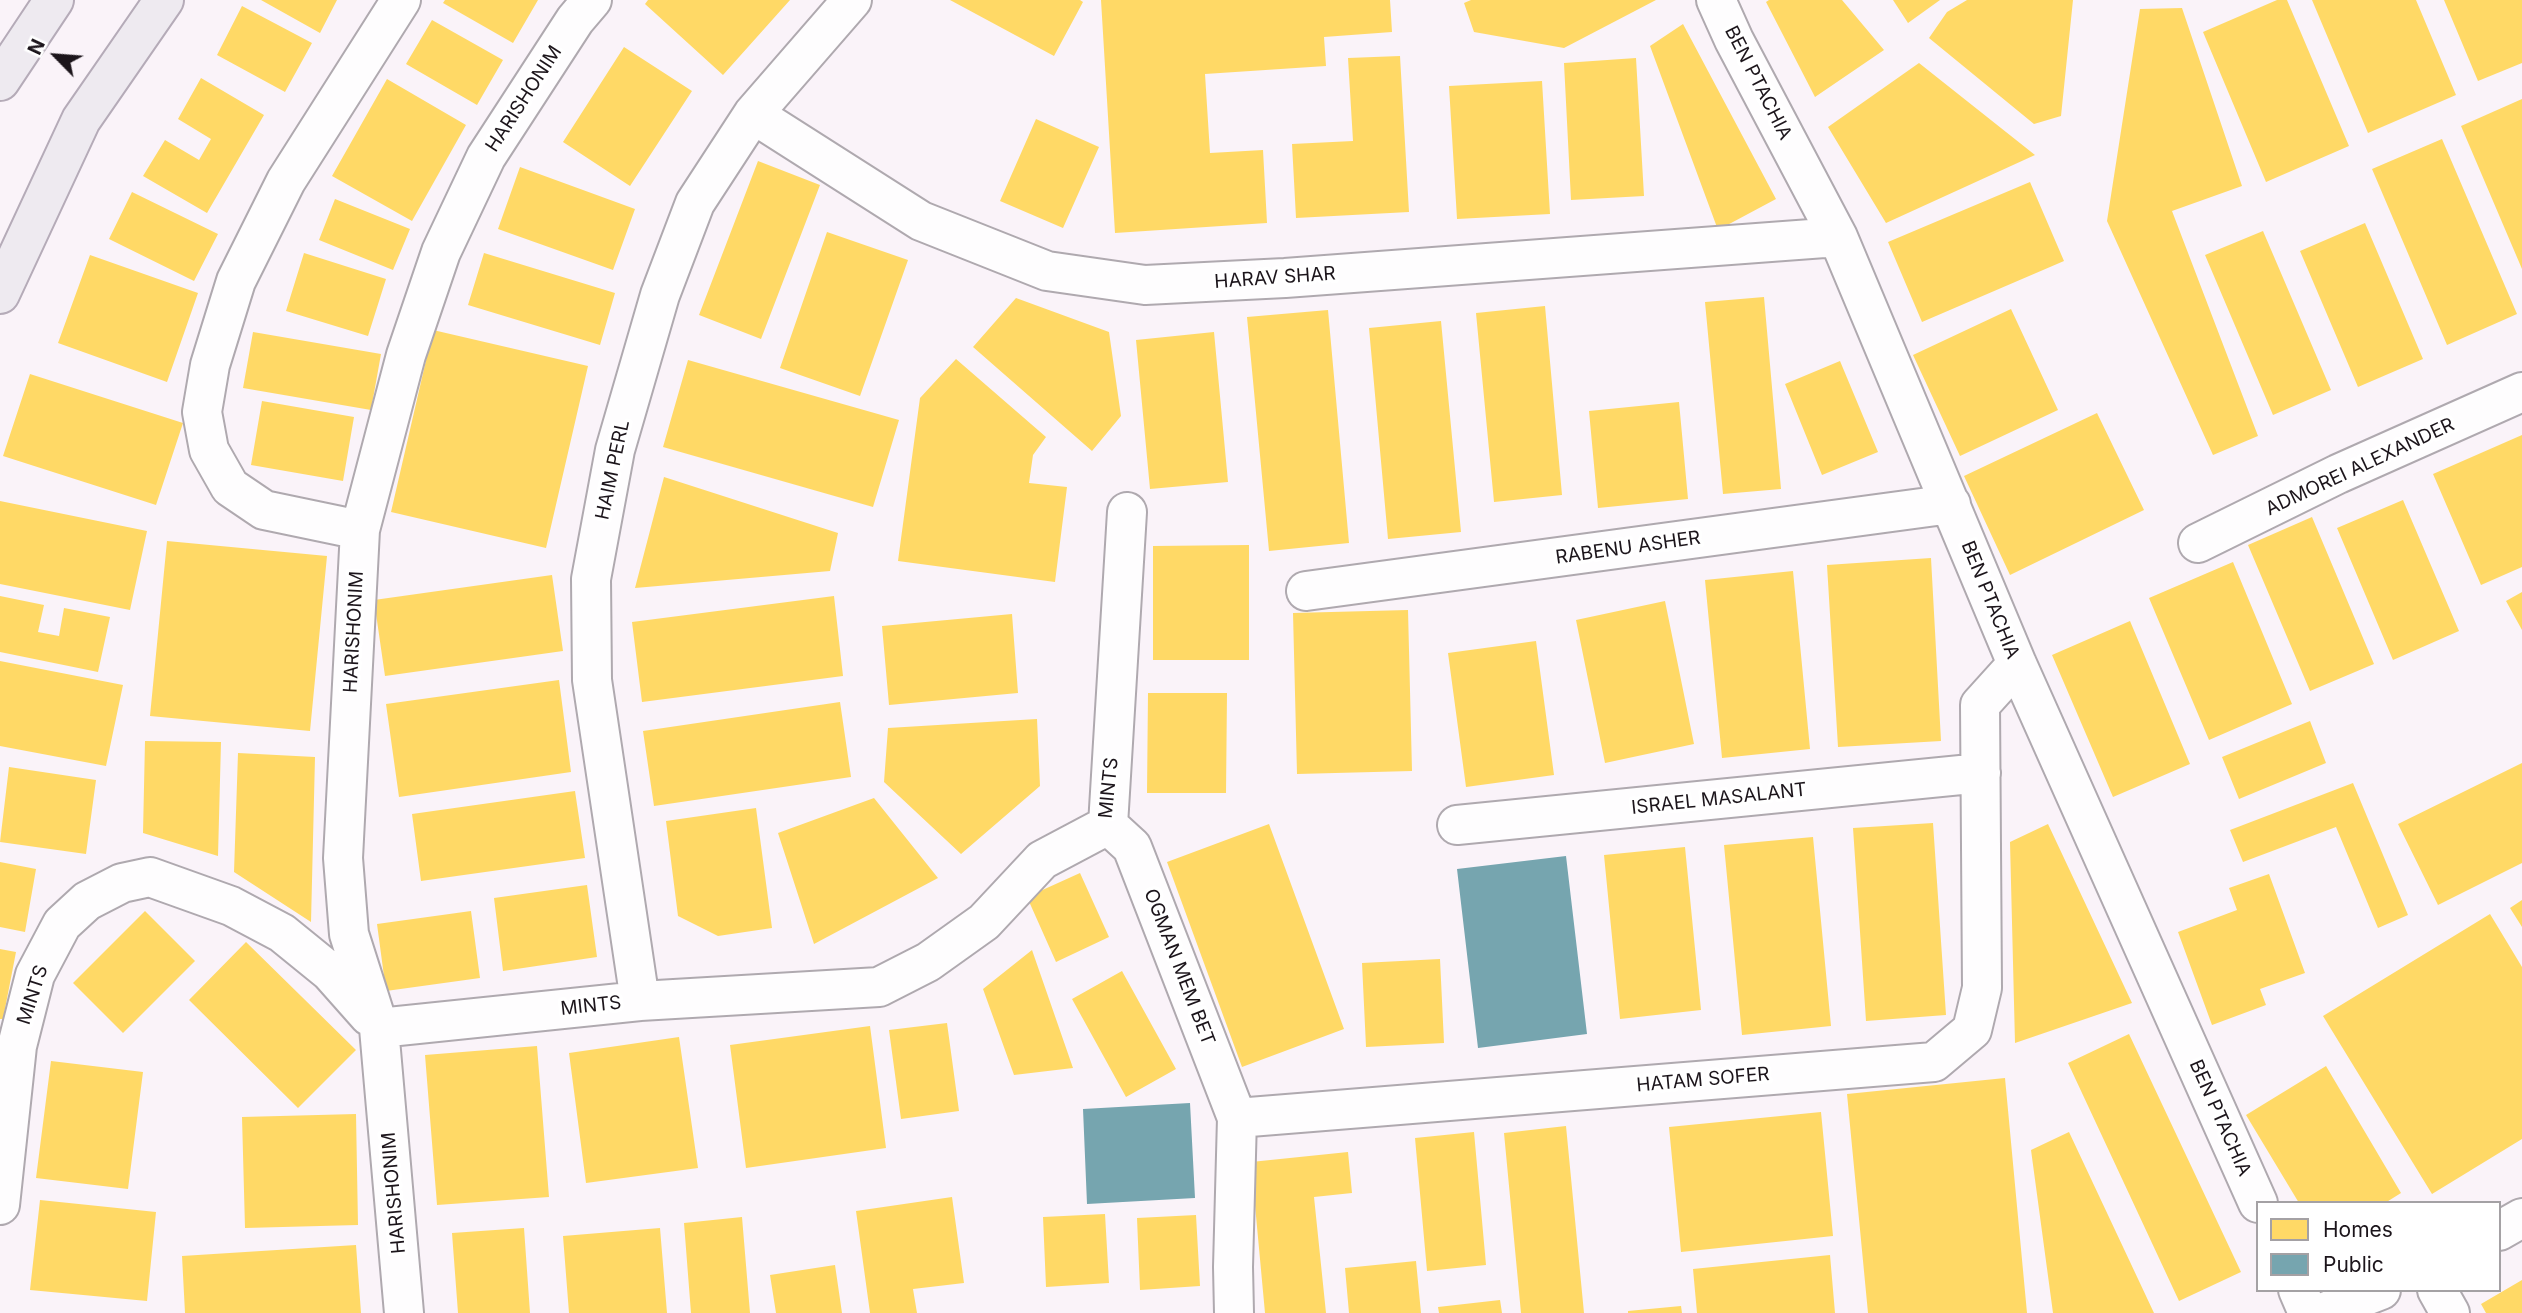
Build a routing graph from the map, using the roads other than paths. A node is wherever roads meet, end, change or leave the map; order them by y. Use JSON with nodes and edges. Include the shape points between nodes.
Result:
{"nodes":[{"id":1,"x":54,"y":0,"type":"edge"},
{"id":2,"x":164,"y":0,"type":"edge"},
{"id":3,"x":401,"y":0,"type":"edge"},
{"id":4,"x":592,"y":0,"type":"edge"},
{"id":5,"x":852,"y":0,"type":"edge"},
{"id":6,"x":1716,"y":0,"type":"edge"},
{"id":7,"x":0,"y":81,"type":"edge"},
{"id":8,"x":753,"y":114,"type":"junction"},
{"id":9,"x":1838,"y":237,"type":"junction"},
{"id":10,"x":0,"y":294,"type":"edge"},
{"id":11,"x":2522,"y":392,"type":"edge"},
{"id":12,"x":1951,"y":504,"type":"junction"},
{"id":13,"x":1127,"y":512,"type":"dead end"},
{"id":14,"x":360,"y":530,"type":"junction"},
{"id":15,"x":2198,"y":543,"type":"dead end"},
{"id":16,"x":1306,"y":592,"type":"dead end"},
{"id":17,"x":2017,"y":664,"type":"junction"},
{"id":18,"x":1981,"y":773,"type":"junction"},
{"id":19,"x":1108,"y":825,"type":"junction"},
{"id":20,"x":1457,"y":825,"type":"dead end"},
{"id":21,"x":640,"y":1001,"type":"junction"},
{"id":22,"x":379,"y":1028,"type":"junction"},
{"id":23,"x":1237,"y":1118,"type":"junction"},
{"id":24,"x":2257,"y":1201,"type":"edge"},
{"id":25,"x":0,"y":1205,"type":"edge"},
{"id":26,"x":2522,"y":1219,"type":"edge"},
{"id":27,"x":2501,"y":1230,"type":"edge"},
{"id":28,"x":2299,"y":1292,"type":"edge"},
{"id":29,"x":2376,"y":1292,"type":"edge"},
{"id":30,"x":2438,"y":1292,"type":"edge"},
{"id":31,"x":404,"y":1313,"type":"edge"},
{"id":32,"x":1234,"y":1313,"type":"edge"},
{"id":33,"x":2308,"y":1313,"type":"edge"},
{"id":34,"x":2322,"y":1313,"type":"edge"},
{"id":35,"x":2450,"y":1313,"type":"edge"}],
"edges":[{"from":1,"to":7,"type":"main road"},
{"from":2,"to":10,"type":"main road","via":[[81,120]]},
{"from":3,"to":14,"type":"street","via":[[286,181],[236,281],[210,365],[202,412],[209,450],[230,487],[264,510]]},
{"from":4,"to":14,"type":"street","name":"HARISHONIM","via":[[486,156],[441,251],[406,355]]},
{"from":5,"to":8,"type":"street","name":"HAIM PERL"},
{"from":6,"to":9,"type":"street","name":"BEN PTACHIA"},
{"from":8,"to":9,"type":"street","name":"HARAV SHAR","via":[[922,221],[1047,271],[1145,285]]},
{"from":8,"to":21,"type":"street","name":"HAIM PERL","via":[[695,203],[660,295],[615,450],[591,579],[592,680]]},
{"from":9,"to":12,"type":"street","name":"BEN PTACHIA"},
{"from":11,"to":15,"type":"street","name":"ADMOREI ALEXANDER"},
{"from":12,"to":16,"type":"street","name":"RABENU ASHER"},
{"from":12,"to":17,"type":"street","name":"BEN PTACHIA"},
{"from":13,"to":19,"type":"street","name":"MINTS"},
{"from":14,"to":22,"type":"street","name":"HARISHONIM","via":[[343,858],[349,934]]},
{"from":17,"to":18,"type":"street","name":"HATAM SOFER","via":[[1980,705]]},
{"from":17,"to":24,"type":"street","name":"BEN PTACHIA"},
{"from":18,"to":20,"type":"street","name":"ISRAEL MASALANT"},
{"from":18,"to":23,"type":"street","name":"HATAM SOFER","via":[[1982,988],[1972,1030],[1934,1062]]},
{"from":19,"to":21,"type":"street","name":"MINTS","via":[[1042,860],[984,922],[929,962],[879,987]]},
{"from":19,"to":23,"type":"street","name":"OGMAN MEM BET","via":[[1132,847]]},
{"from":21,"to":22,"type":"street","name":"MINTS"},
{"from":22,"to":25,"type":"street","name":"MINTS","via":[[330,972],[282,933],[231,906],[150,877],[122,883],[87,901],[62,924],[35,975],[17,1046]]},
{"from":22,"to":31,"type":"street","name":"HARISHONIM"},
{"from":23,"to":32,"type":"street"},
{"from":26,"to":27,"type":"street"},
{"from":28,"to":33,"type":"street"},
{"from":29,"to":34,"type":"street"},
{"from":30,"to":35,"type":"street"}]}
